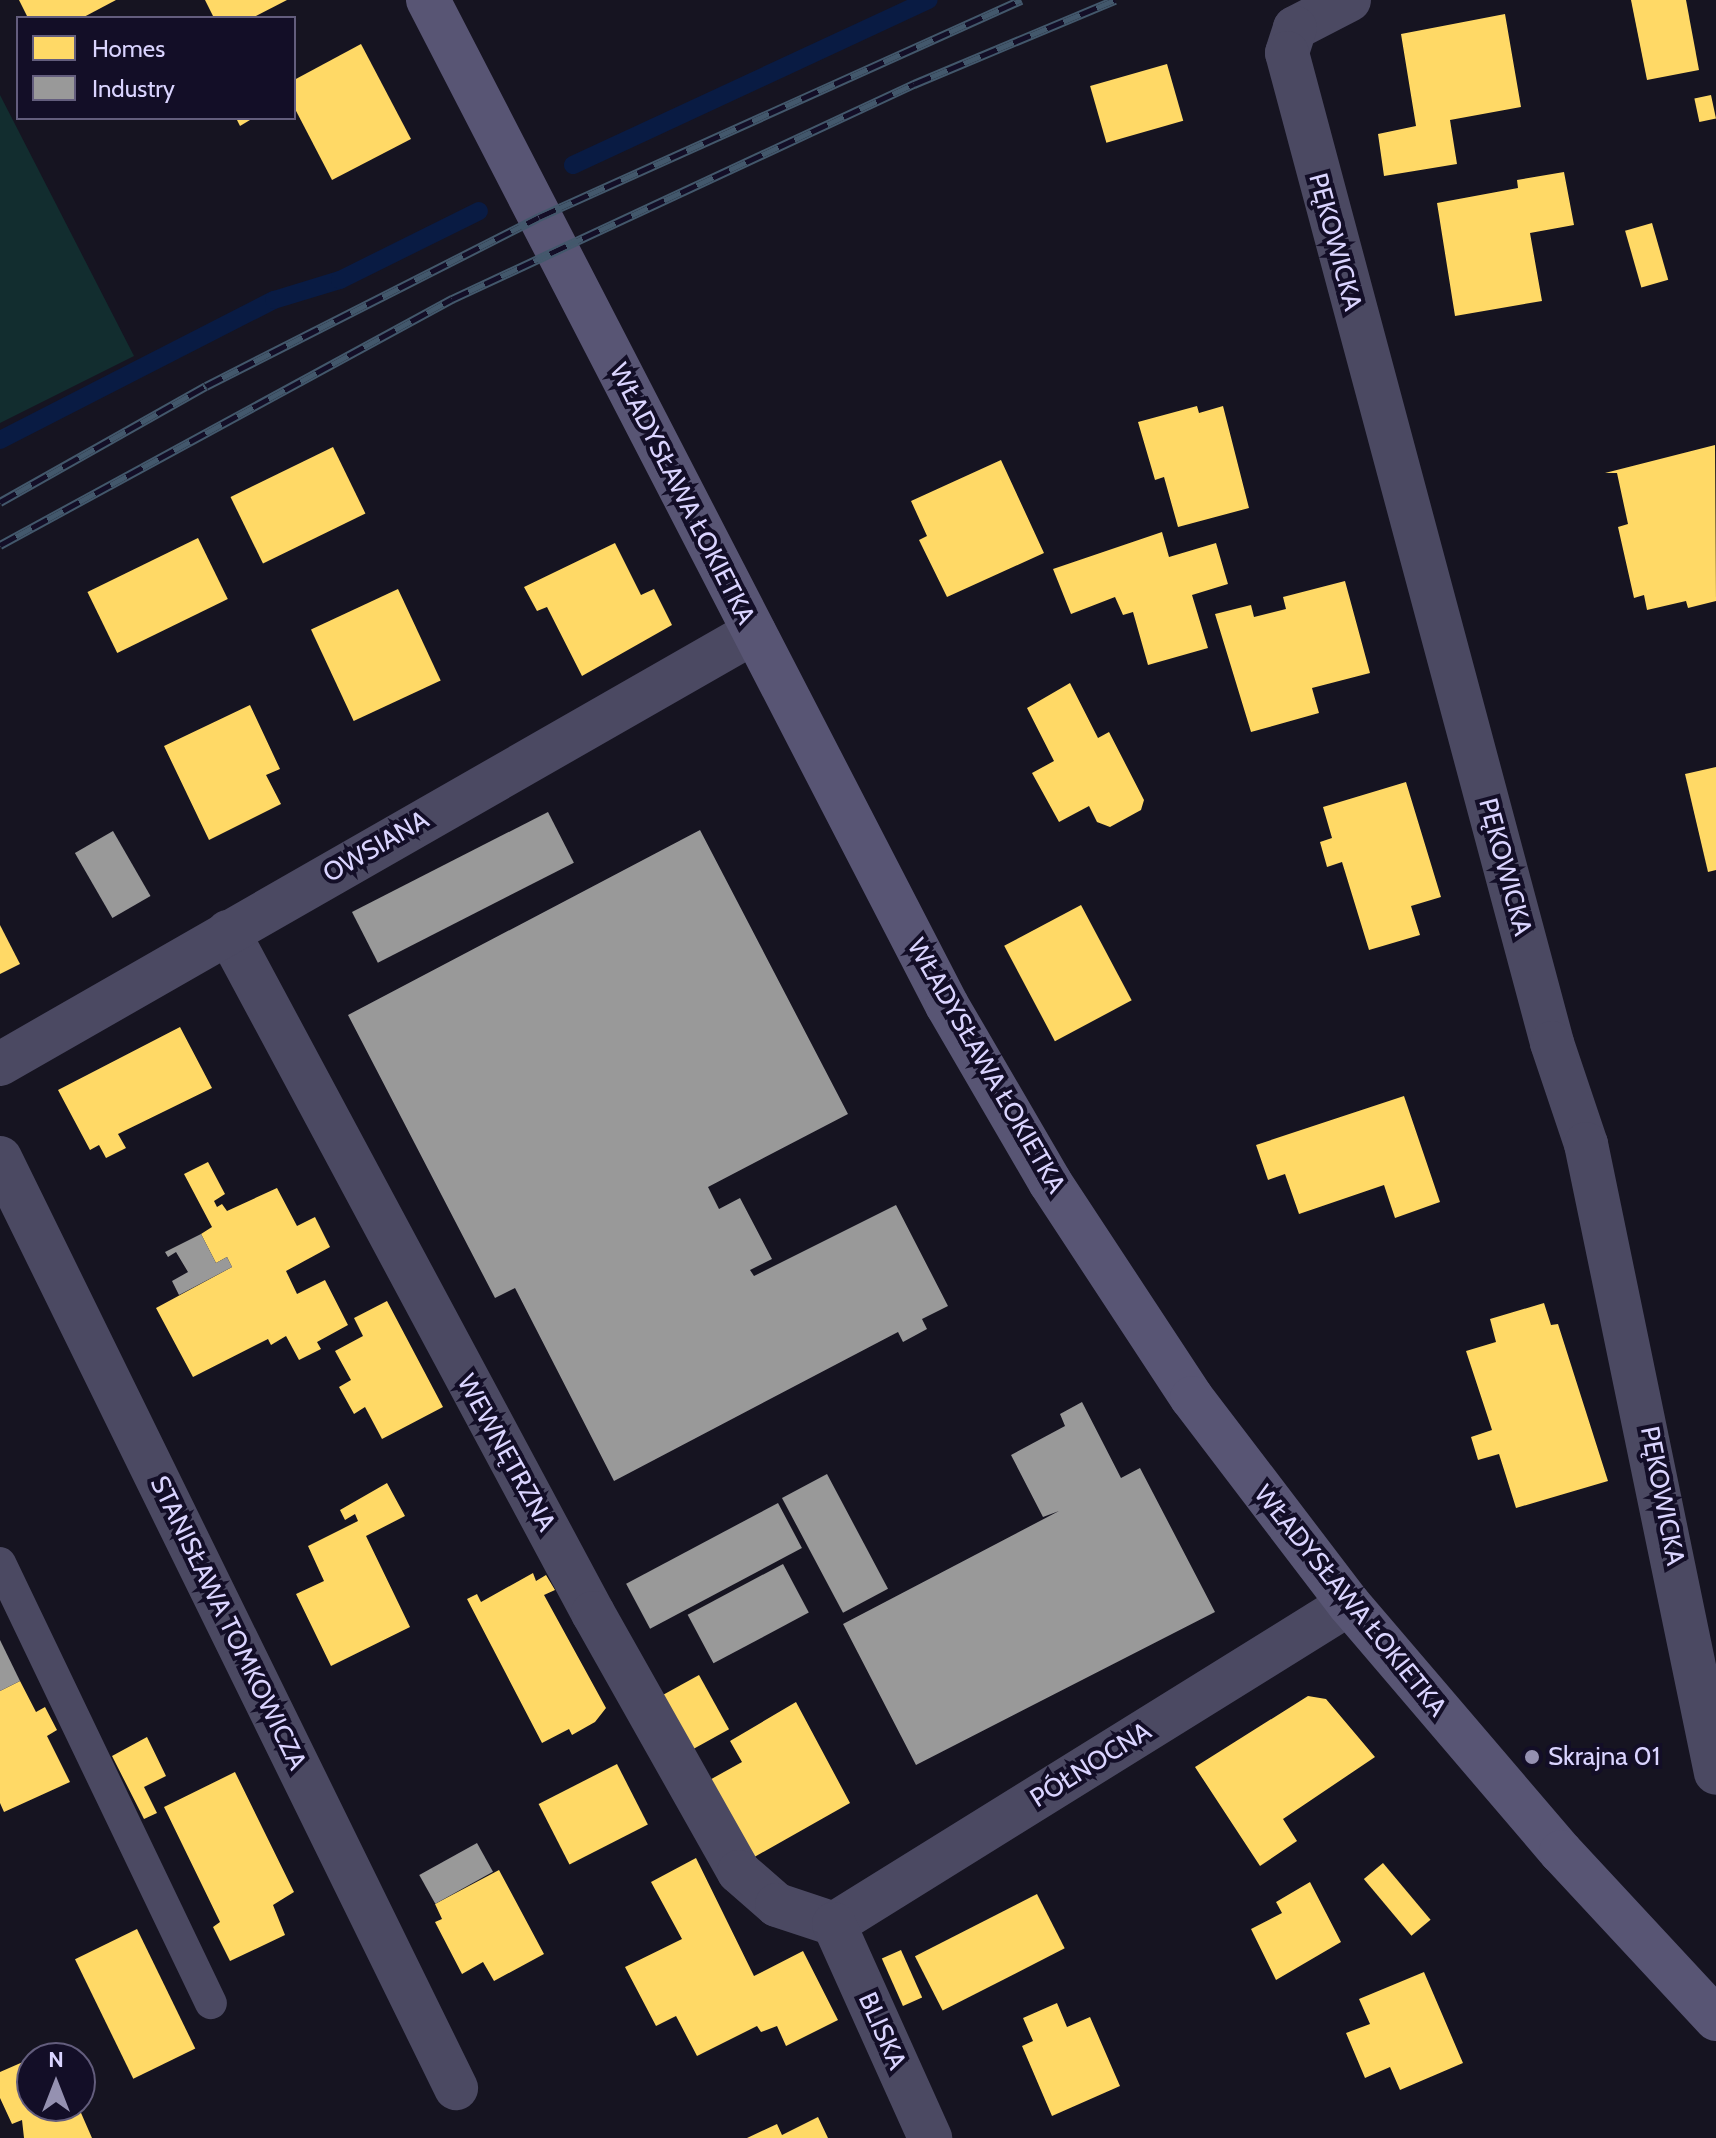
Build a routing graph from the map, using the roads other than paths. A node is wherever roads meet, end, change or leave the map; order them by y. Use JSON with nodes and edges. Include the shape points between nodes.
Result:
{"nodes":[{"id":1,"x":428,"y":0,"type":"edge"},
{"id":2,"x":1349,"y":0,"type":"edge"},
{"id":3,"x":754,"y":632,"type":"junction"},
{"id":4,"x":228,"y":932,"type":"junction"},
{"id":5,"x":0,"y":1064,"type":"edge"},
{"id":6,"x":0,"y":1158,"type":"edge"},
{"id":7,"x":0,"y":1563,"type":"edge"},
{"id":8,"x":1349,"y":1604,"type":"junction"},
{"id":9,"x":1716,"y":1773,"type":"edge"},
{"id":10,"x":834,"y":1924,"type":"junction"},
{"id":11,"x":211,"y":2003,"type":"dead end"},
{"id":12,"x":1716,"y":2019,"type":"edge"},
{"id":13,"x":456,"y":2088,"type":"dead end"},
{"id":14,"x":930,"y":2138,"type":"edge"}],
"edges":[{"from":1,"to":3,"type":"street","name":"WŁADYSŁAWA ŁOKIETKA"},
{"from":2,"to":9,"type":"street","name":"PĘKOWICKA","via":[[1295,28],[1287,53],[1548,1027],[1586,1144]]},
{"from":3,"to":4,"type":"street","name":"OWSIANA"},
{"from":3,"to":8,"type":"street","name":"WŁADYSŁAWA ŁOKIETKA","via":[[947,1005],[1050,1182],[1192,1398]]},
{"from":4,"to":5,"type":"street","name":"OWSIANA"},
{"from":4,"to":10,"type":"street","name":"WEWNĘTRZNA","via":[[474,1394],[739,1872],[777,1905]]},
{"from":6,"to":13,"type":"street","name":"STANISŁAWA TOMKOWICZA"},
{"from":7,"to":11,"type":"lane"},
{"from":8,"to":10,"type":"street","name":"PÓŁNOCNA"},
{"from":8,"to":12,"type":"street","name":"WŁADYSŁAWA ŁOKIETKA","via":[[1561,1852]]},
{"from":10,"to":14,"type":"street","name":"BLISKA"}]}
